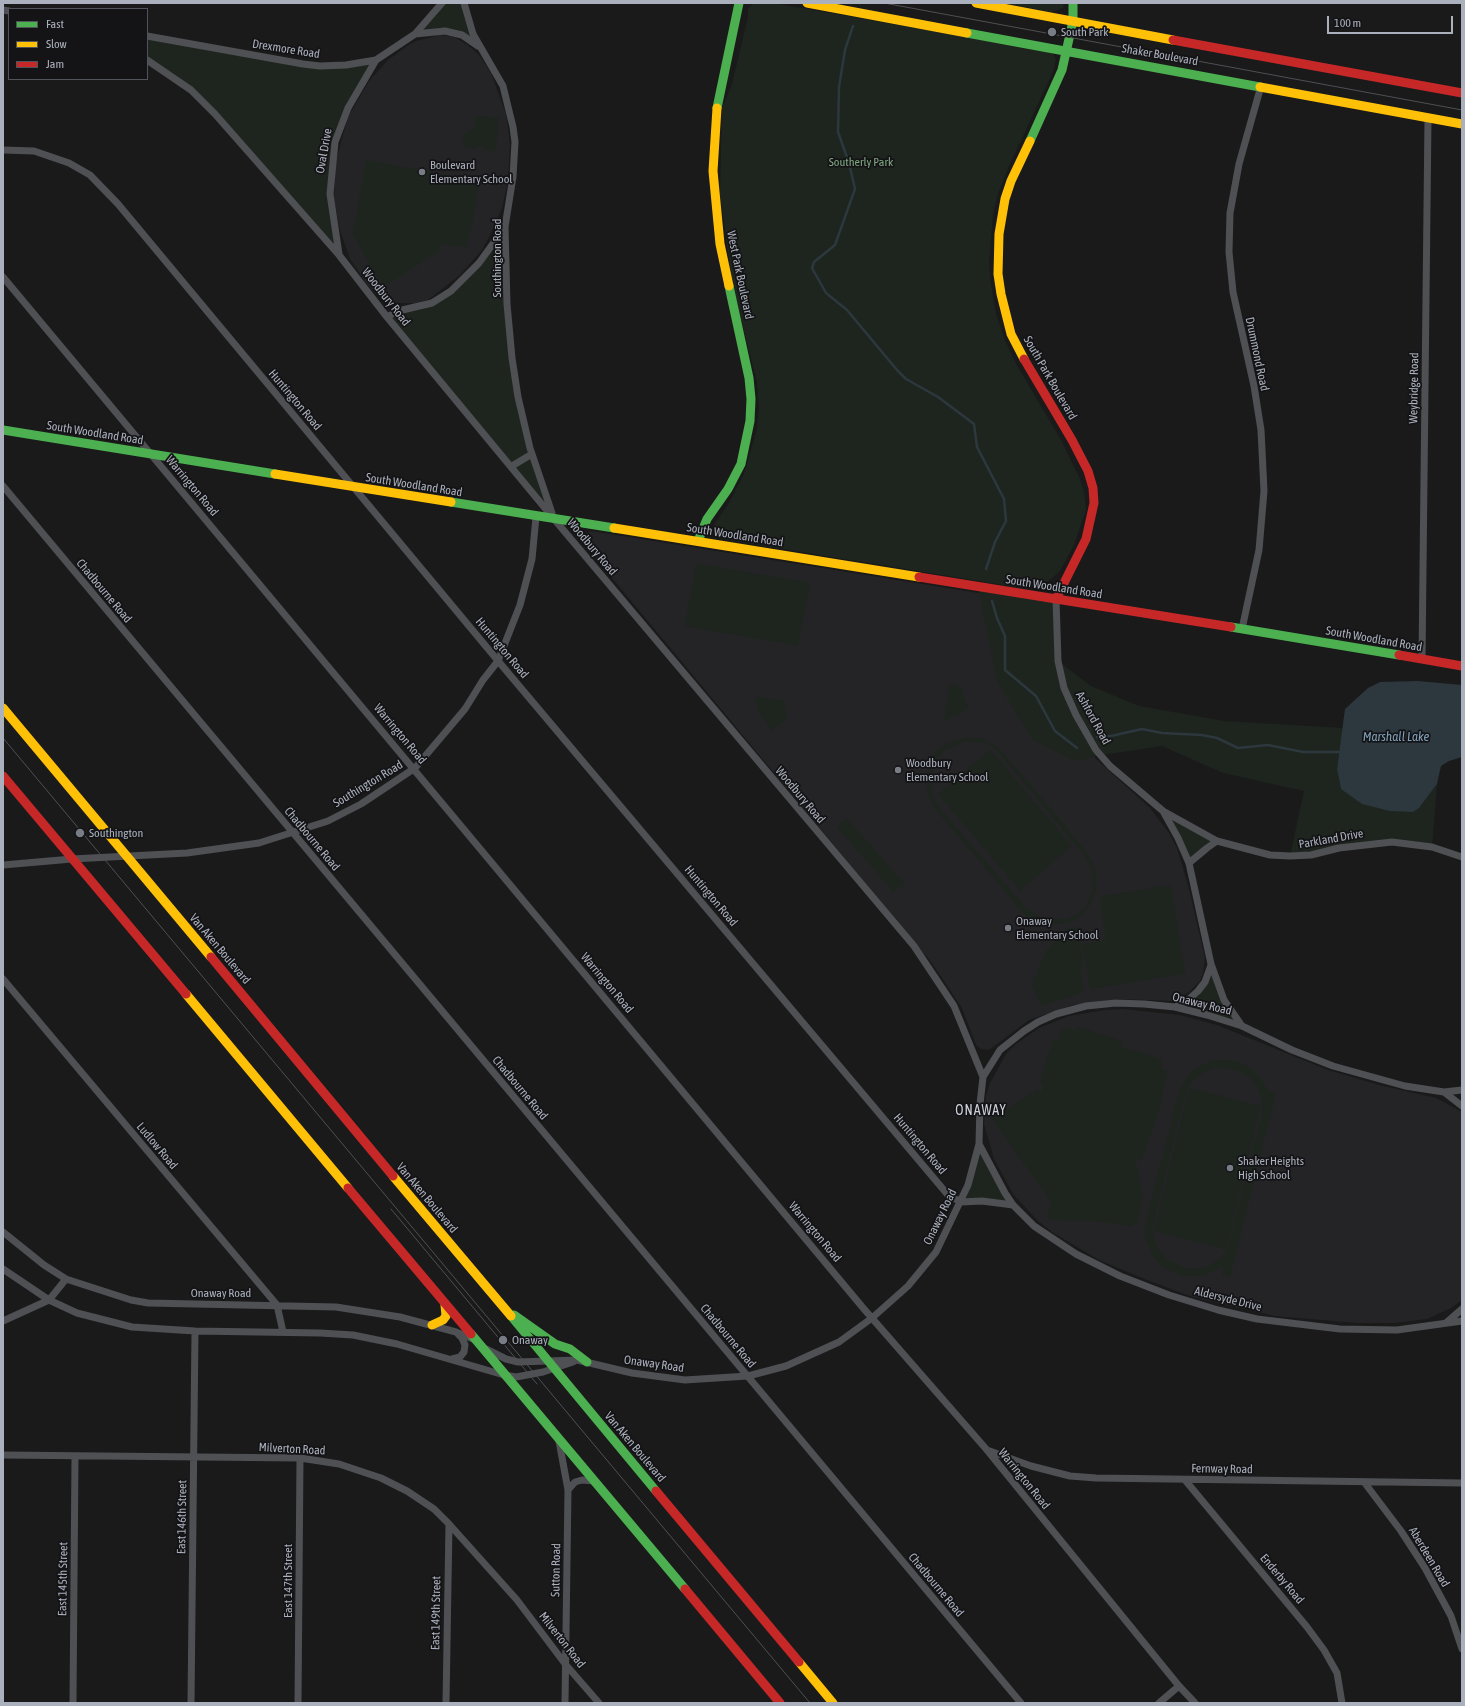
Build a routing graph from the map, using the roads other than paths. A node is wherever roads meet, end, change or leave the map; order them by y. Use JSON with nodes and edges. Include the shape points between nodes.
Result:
{"nodes":[{"id":1,"x":442,"y":3,"type":"edge"},
{"id":2,"x":464,"y":3,"type":"edge"},
{"id":3,"x":739,"y":3,"type":"edge"},
{"id":4,"x":807,"y":3,"type":"edge"},
{"id":5,"x":976,"y":3,"type":"edge"},
{"id":6,"x":1073,"y":3,"type":"edge"},
{"id":7,"x":1073,"y":21,"type":"junction"},
{"id":8,"x":415,"y":34,"type":"junction"},
{"id":9,"x":148,"y":36,"type":"edge"},
{"id":10,"x":481,"y":48,"type":"junction"},
{"id":11,"x":1068,"y":51,"type":"junction"},
{"id":12,"x":376,"y":60,"type":"junction"},
{"id":13,"x":148,"y":61,"type":"edge"},
{"id":14,"x":1261,"y":86,"type":"junction"},
{"id":15,"x":1462,"y":93,"type":"edge"},
{"id":16,"x":1428,"y":118,"type":"junction"},
{"id":17,"x":1462,"y":124,"type":"edge"},
{"id":18,"x":3,"y":150,"type":"edge"},
{"id":19,"x":505,"y":227,"type":"junction"},
{"id":20,"x":339,"y":255,"type":"junction"},
{"id":21,"x":3,"y":277,"type":"edge"},
{"id":22,"x":387,"y":317,"type":"junction"},
{"id":23,"x":3,"y":430,"type":"edge"},
{"id":24,"x":151,"y":454,"type":"junction"},
{"id":25,"x":532,"y":454,"type":"junction"},
{"id":26,"x":512,"y":466,"type":"junction"},
{"id":27,"x":3,"y":486,"type":"edge"},
{"id":28,"x":354,"y":487,"type":"junction"},
{"id":29,"x":536,"y":517,"type":"junction"},
{"id":30,"x":554,"y":519,"type":"junction"},
{"id":31,"x":698,"y":541,"type":"junction"},
{"id":32,"x":1056,"y":599,"type":"junction"},
{"id":33,"x":1242,"y":629,"type":"junction"},
{"id":34,"x":1422,"y":659,"type":"junction"},
{"id":35,"x":498,"y":661,"type":"junction"},
{"id":36,"x":1462,"y":666,"type":"edge"},
{"id":37,"x":3,"y":708,"type":"edge"},
{"id":38,"x":415,"y":768,"type":"junction"},
{"id":39,"x":3,"y":776,"type":"edge"},
{"id":40,"x":1163,"y":811,"type":"junction"},
{"id":41,"x":292,"y":832,"type":"junction"},
{"id":42,"x":1217,"y":841,"type":"junction"},
{"id":43,"x":127,"y":857,"type":"junction"},
{"id":44,"x":1462,"y":857,"type":"edge"},
{"id":45,"x":72,"y":859,"type":"junction"},
{"id":46,"x":1189,"y":863,"type":"junction"},
{"id":47,"x":3,"y":865,"type":"edge"},
{"id":48,"x":1211,"y":964,"type":"junction"},
{"id":49,"x":3,"y":979,"type":"edge"},
{"id":50,"x":6,"y":987,"type":"edge"},
{"id":51,"x":1175,"y":1007,"type":"junction"},
{"id":52,"x":1242,"y":1026,"type":"junction"},
{"id":53,"x":983,"y":1077,"type":"junction"},
{"id":54,"x":1462,"y":1090,"type":"edge"},
{"id":55,"x":1444,"y":1092,"type":"junction"},
{"id":56,"x":1462,"y":1106,"type":"edge"},
{"id":57,"x":979,"y":1144,"type":"junction"},
{"id":58,"x":961,"y":1202,"type":"junction"},
{"id":59,"x":1014,"y":1205,"type":"junction"},
{"id":60,"x":3,"y":1232,"type":"edge"},
{"id":61,"x":3,"y":1269,"type":"edge"},
{"id":62,"x":66,"y":1279,"type":"junction"},
{"id":63,"x":49,"y":1300,"type":"junction"},
{"id":64,"x":277,"y":1305,"type":"junction"},
{"id":65,"x":445,"y":1305,"type":"junction"},
{"id":66,"x":505,"y":1309,"type":"junction"},
{"id":67,"x":1462,"y":1309,"type":"edge"},
{"id":68,"x":872,"y":1318,"type":"junction"},
{"id":69,"x":3,"y":1321,"type":"edge"},
{"id":70,"x":1462,"y":1321,"type":"edge"},
{"id":71,"x":1446,"y":1323,"type":"junction"},
{"id":72,"x":432,"y":1325,"type":"junction"},
{"id":73,"x":195,"y":1332,"type":"junction"},
{"id":74,"x":283,"y":1332,"type":"junction"},
{"id":75,"x":456,"y":1332,"type":"junction"},
{"id":76,"x":476,"y":1341,"type":"junction"},
{"id":77,"x":452,"y":1359,"type":"junction"},
{"id":78,"x":577,"y":1360,"type":"junction"},
{"id":79,"x":549,"y":1361,"type":"junction"},
{"id":80,"x":588,"y":1362,"type":"junction"},
{"id":81,"x":555,"y":1369,"type":"junction"},
{"id":82,"x":504,"y":1375,"type":"junction"},
{"id":83,"x":748,"y":1376,"type":"junction"},
{"id":84,"x":559,"y":1438,"type":"junction"},
{"id":85,"x":987,"y":1450,"type":"junction"},
{"id":86,"x":3,"y":1455,"type":"edge"},
{"id":87,"x":75,"y":1456,"type":"junction"},
{"id":88,"x":193,"y":1457,"type":"junction"},
{"id":89,"x":300,"y":1458,"type":"junction"},
{"id":90,"x":1185,"y":1480,"type":"junction"},
{"id":91,"x":594,"y":1481,"type":"junction"},
{"id":92,"x":1364,"y":1482,"type":"junction"},
{"id":93,"x":1462,"y":1483,"type":"edge"},
{"id":94,"x":568,"y":1490,"type":"junction"},
{"id":95,"x":449,"y":1524,"type":"junction"},
{"id":96,"x":1462,"y":1649,"type":"edge"},
{"id":97,"x":566,"y":1664,"type":"junction"},
{"id":98,"x":1179,"y":1686,"type":"junction"},
{"id":99,"x":72,"y":1703,"type":"edge"},
{"id":100,"x":191,"y":1703,"type":"edge"},
{"id":101,"x":298,"y":1703,"type":"edge"},
{"id":102,"x":446,"y":1703,"type":"edge"},
{"id":103,"x":565,"y":1703,"type":"edge"},
{"id":104,"x":599,"y":1703,"type":"edge"},
{"id":105,"x":780,"y":1703,"type":"edge"},
{"id":106,"x":833,"y":1703,"type":"edge"},
{"id":107,"x":1021,"y":1703,"type":"edge"},
{"id":108,"x":1158,"y":1703,"type":"edge"},
{"id":109,"x":1195,"y":1703,"type":"edge"},
{"id":110,"x":1342,"y":1703,"type":"edge"}],
"edges":[{"from":1,"to":8,"type":"street","name":"Drexmore Road"},
{"from":2,"to":10,"type":"street","name":"Southington Road","via":[[473,34]]},
{"from":3,"to":31,"type":"main road","name":"West Park Boulevard","via":[[716,111],[713,171],[720,244],[748,378],[750,420],[741,464],[728,489],[707,519]]},
{"from":4,"to":11,"type":"main road","name":"Shaker Boulevard"},
{"from":5,"to":7,"type":"main road","name":"Shaker Boulevard"},
{"from":6,"to":7,"type":"main road","name":"South Park Boulevard"},
{"from":7,"to":11,"type":"main road","name":"South Park Boulevard"},
{"from":7,"to":15,"type":"main road","name":"Shaker Boulevard"},
{"from":8,"to":10,"type":"street","name":"Drexmore Road","via":[[453,32]]},
{"from":8,"to":12,"type":"street","name":"Drexmore Road"},
{"from":9,"to":12,"type":"street","name":"Drexmore Road","via":[[320,66]]},
{"from":10,"to":19,"type":"street","name":"Southington Road","via":[[502,86],[513,127],[514,176]]},
{"from":11,"to":14,"type":"main road","name":"Shaker Boulevard"},
{"from":11,"to":32,"type":"main road","name":"South Park Boulevard","via":[[1055,88],[1011,181],[1001,217],[998,257],[1000,294],[1011,334],[1072,440],[1088,471],[1093,488],[1094,503],[1086,539]]},
{"from":12,"to":20,"type":"street","name":"Oval Drive","via":[[348,108],[335,142],[330,194]]},
{"from":13,"to":20,"type":"street","name":"Woodbury Road","via":[[191,90],[215,114]]},
{"from":14,"to":16,"type":"main road","name":"Shaker Boulevard"},
{"from":14,"to":33,"type":"street","name":"Drummond Road","via":[[1239,164],[1230,214],[1229,252],[1233,292],[1261,430],[1264,491],[1259,550]]},
{"from":16,"to":17,"type":"main road","name":"Shaker Boulevard"},
{"from":16,"to":34,"type":"street","name":"Weybridge Road"},
{"from":18,"to":28,"type":"street","name":"Huntington Road","via":[[34,151],[69,163],[90,175],[118,204]]},
{"from":19,"to":22,"type":"street","via":[[484,257],[451,291],[432,303],[398,311]]},
{"from":19,"to":25,"type":"street","name":"Southington Road","via":[[507,304],[512,358],[518,397]]},
{"from":20,"to":22,"type":"street","name":"Woodbury Road"},
{"from":21,"to":24,"type":"street","name":"Warrington Road"},
{"from":22,"to":26,"type":"street","name":"Woodbury Road"},
{"from":23,"to":24,"type":"main road","name":"South Woodland Road"},
{"from":24,"to":28,"type":"main road","name":"South Woodland Road"},
{"from":24,"to":38,"type":"street","name":"Warrington Road"},
{"from":25,"to":26,"type":"street"},
{"from":25,"to":30,"type":"street","name":"Southington Road"},
{"from":26,"to":30,"type":"street","name":"Woodbury Road"},
{"from":27,"to":41,"type":"street","name":"Chadbourne Road"},
{"from":28,"to":29,"type":"main road","name":"South Woodland Road"},
{"from":28,"to":35,"type":"street","name":"Huntington Road"},
{"from":29,"to":30,"type":"main road","name":"South Woodland Road"},
{"from":29,"to":35,"type":"street","name":"Southington Road","via":[[532,559],[520,605]]},
{"from":30,"to":31,"type":"main road","name":"South Woodland Road"},
{"from":30,"to":53,"type":"street","name":"Woodbury Road","via":[[914,946],[954,1006]]},
{"from":31,"to":32,"type":"main road","name":"South Woodland Road"},
{"from":32,"to":33,"type":"main road","name":"South Woodland Road"},
{"from":32,"to":40,"type":"street","name":"Ashford Road","via":[[1058,661],[1064,688],[1089,738],[1110,766]]},
{"from":33,"to":34,"type":"main road","name":"South Woodland Road"},
{"from":34,"to":36,"type":"main road","name":"South Woodland Road"},
{"from":35,"to":38,"type":"street","name":"Southington Road","via":[[465,709]]},
{"from":35,"to":58,"type":"street","name":"Huntington Road","via":[[948,1195]]},
{"from":37,"to":43,"type":"main road","name":"Van Aken Boulevard"},
{"from":38,"to":41,"type":"street","name":"Southington Road","via":[[360,804],[328,821]]},
{"from":38,"to":68,"type":"street","name":"Warrington Road"},
{"from":39,"to":45,"type":"main road"},
{"from":40,"to":42,"type":"street","name":"Parkland Drive"},
{"from":40,"to":46,"type":"street","name":"Ashford Road"},
{"from":41,"to":43,"type":"street","name":"Southington Road","via":[[259,843],[187,853]]},
{"from":41,"to":83,"type":"street","name":"Chadbourne Road"},
{"from":42,"to":44,"type":"street","name":"Parkland Drive","via":[[1270,855],[1311,855],[1339,848],[1392,842],[1432,847]]},
{"from":42,"to":46,"type":"street"},
{"from":43,"to":45,"type":"street","name":"Southington Road"},
{"from":43,"to":66,"type":"main road","name":"Van Aken Boulevard"},
{"from":45,"to":47,"type":"street","name":"Southington Road"},
{"from":45,"to":65,"type":"main road"},
{"from":46,"to":48,"type":"street","name":"Ashford Road"},
{"from":48,"to":51,"type":"street","via":[[1208,976],[1198,991]]},
{"from":48,"to":52,"type":"street","name":"Ashford Road","via":[[1224,1000]]},
{"from":49,"to":50,"type":"street","name":"Ludlow Road"},
{"from":50,"to":64,"type":"street","name":"Ludlow Road"},
{"from":51,"to":52,"type":"street","name":"Onaway Road"},
{"from":51,"to":53,"type":"street","name":"Onaway Road","via":[[1116,1003],[1086,1006],[1056,1014],[1038,1022],[1011,1040],[1000,1050]]},
{"from":52,"to":55,"type":"street","name":"Onaway Road","via":[[1333,1066],[1405,1086]]},
{"from":53,"to":57,"type":"street","name":"Onaway Road"},
{"from":54,"to":55,"type":"street"},
{"from":55,"to":56,"type":"street","name":"Onaway Road"},
{"from":57,"to":58,"type":"street","name":"Onaway Road"},
{"from":57,"to":59,"type":"street","name":"Aldersyde Drive"},
{"from":58,"to":59,"type":"street","via":[[982,1201]]},
{"from":58,"to":68,"type":"street","name":"Onaway Road","via":[[936,1252],[908,1286]]},
{"from":59,"to":71,"type":"street","name":"Aldersyde Drive","via":[[1034,1226],[1076,1254],[1120,1276],[1218,1310],[1294,1325],[1340,1329],[1397,1330]]},
{"from":60,"to":62,"type":"street","name":"Onaway Road"},
{"from":61,"to":63,"type":"street"},
{"from":62,"to":63,"type":"street"},
{"from":62,"to":64,"type":"street","name":"Onaway Road","via":[[116,1297],[148,1303]]},
{"from":63,"to":69,"type":"street"},
{"from":63,"to":73,"type":"street","via":[[77,1313],[132,1327]]},
{"from":64,"to":72,"type":"street","name":"Onaway Road","via":[[342,1307]]},
{"from":64,"to":74,"type":"street","name":"Ludlow Road"},
{"from":65,"to":72,"type":"main road","via":[[446,1316]]},
{"from":65,"to":76,"type":"main road"},
{"from":66,"to":79,"type":"main road","name":"Van Aken Boulevard"},
{"from":66,"to":80,"type":"main road","via":[[555,1344]]},
{"from":67,"to":71,"type":"street"},
{"from":68,"to":83,"type":"street","name":"Onaway Road","via":[[839,1342],[786,1366]]},
{"from":68,"to":85,"type":"street","name":"Warrington Road"},
{"from":70,"to":71,"type":"street","name":"Aldersyde Drive"},
{"from":72,"to":75,"type":"street","name":"Onaway Road"},
{"from":73,"to":74,"type":"street"},
{"from":73,"to":88,"type":"street","name":"East 146th Street"},
{"from":74,"to":77,"type":"street","via":[[353,1335]]},
{"from":75,"to":76,"type":"street","name":"Onaway Road"},
{"from":75,"to":77,"type":"street","via":[[465,1345],[464,1352],[460,1357]]},
{"from":76,"to":79,"type":"street","name":"Onaway Road","via":[[490,1352],[506,1359],[518,1362]]},
{"from":76,"to":82,"type":"main road"},
{"from":77,"to":82,"type":"street"},
{"from":78,"to":79,"type":"street","name":"Onaway Road"},
{"from":78,"to":80,"type":"street","name":"Onaway Road"},
{"from":78,"to":81,"type":"street"},
{"from":79,"to":81,"type":"main road","name":"Van Aken Boulevard"},
{"from":80,"to":83,"type":"street","name":"Onaway Road","via":[[664,1378],[710,1379]]},
{"from":81,"to":82,"type":"street","via":[[525,1376]]},
{"from":81,"to":106,"type":"main road","name":"Van Aken Boulevard"},
{"from":82,"to":84,"type":"main road"},
{"from":83,"to":107,"type":"street","name":"Chadbourne Road"},
{"from":84,"to":91,"type":"main road"},
{"from":84,"to":94,"type":"street","name":"Sutton Road"},
{"from":85,"to":90,"type":"street","name":"Fernway Road","via":[[1031,1466],[1070,1476]]},
{"from":85,"to":98,"type":"street","name":"Warrington Road"},
{"from":86,"to":87,"type":"street","name":"Milverton Road"},
{"from":87,"to":88,"type":"street","name":"Milverton Road"},
{"from":87,"to":99,"type":"street","name":"East 145th Street"},
{"from":88,"to":89,"type":"street","name":"Milverton Road"},
{"from":88,"to":100,"type":"street","name":"East 146th Street"},
{"from":89,"to":95,"type":"street","name":"Milverton Road","via":[[338,1464],[381,1478],[434,1509]]},
{"from":89,"to":101,"type":"street","name":"East 147th Street"},
{"from":90,"to":92,"type":"street","name":"Fernway Road"},
{"from":90,"to":110,"type":"street","name":"Enderby Road","via":[[1324,1650],[1337,1673]]},
{"from":91,"to":94,"type":"street","via":[[575,1482]]},
{"from":91,"to":105,"type":"main road"},
{"from":92,"to":93,"type":"street","name":"Fernway Road"},
{"from":92,"to":96,"type":"street","name":"Aberdeen Road","via":[[1425,1568],[1451,1616]]},
{"from":94,"to":97,"type":"street","name":"Sutton Road"},
{"from":95,"to":97,"type":"street","name":"Milverton Road","via":[[517,1600]]},
{"from":95,"to":102,"type":"street","name":"East 149th Street"},
{"from":97,"to":103,"type":"street","name":"Sutton Road"},
{"from":97,"to":104,"type":"street","name":"Milverton Road"},
{"from":98,"to":108,"type":"street"},
{"from":98,"to":109,"type":"street","name":"Warrington Road"}]}
